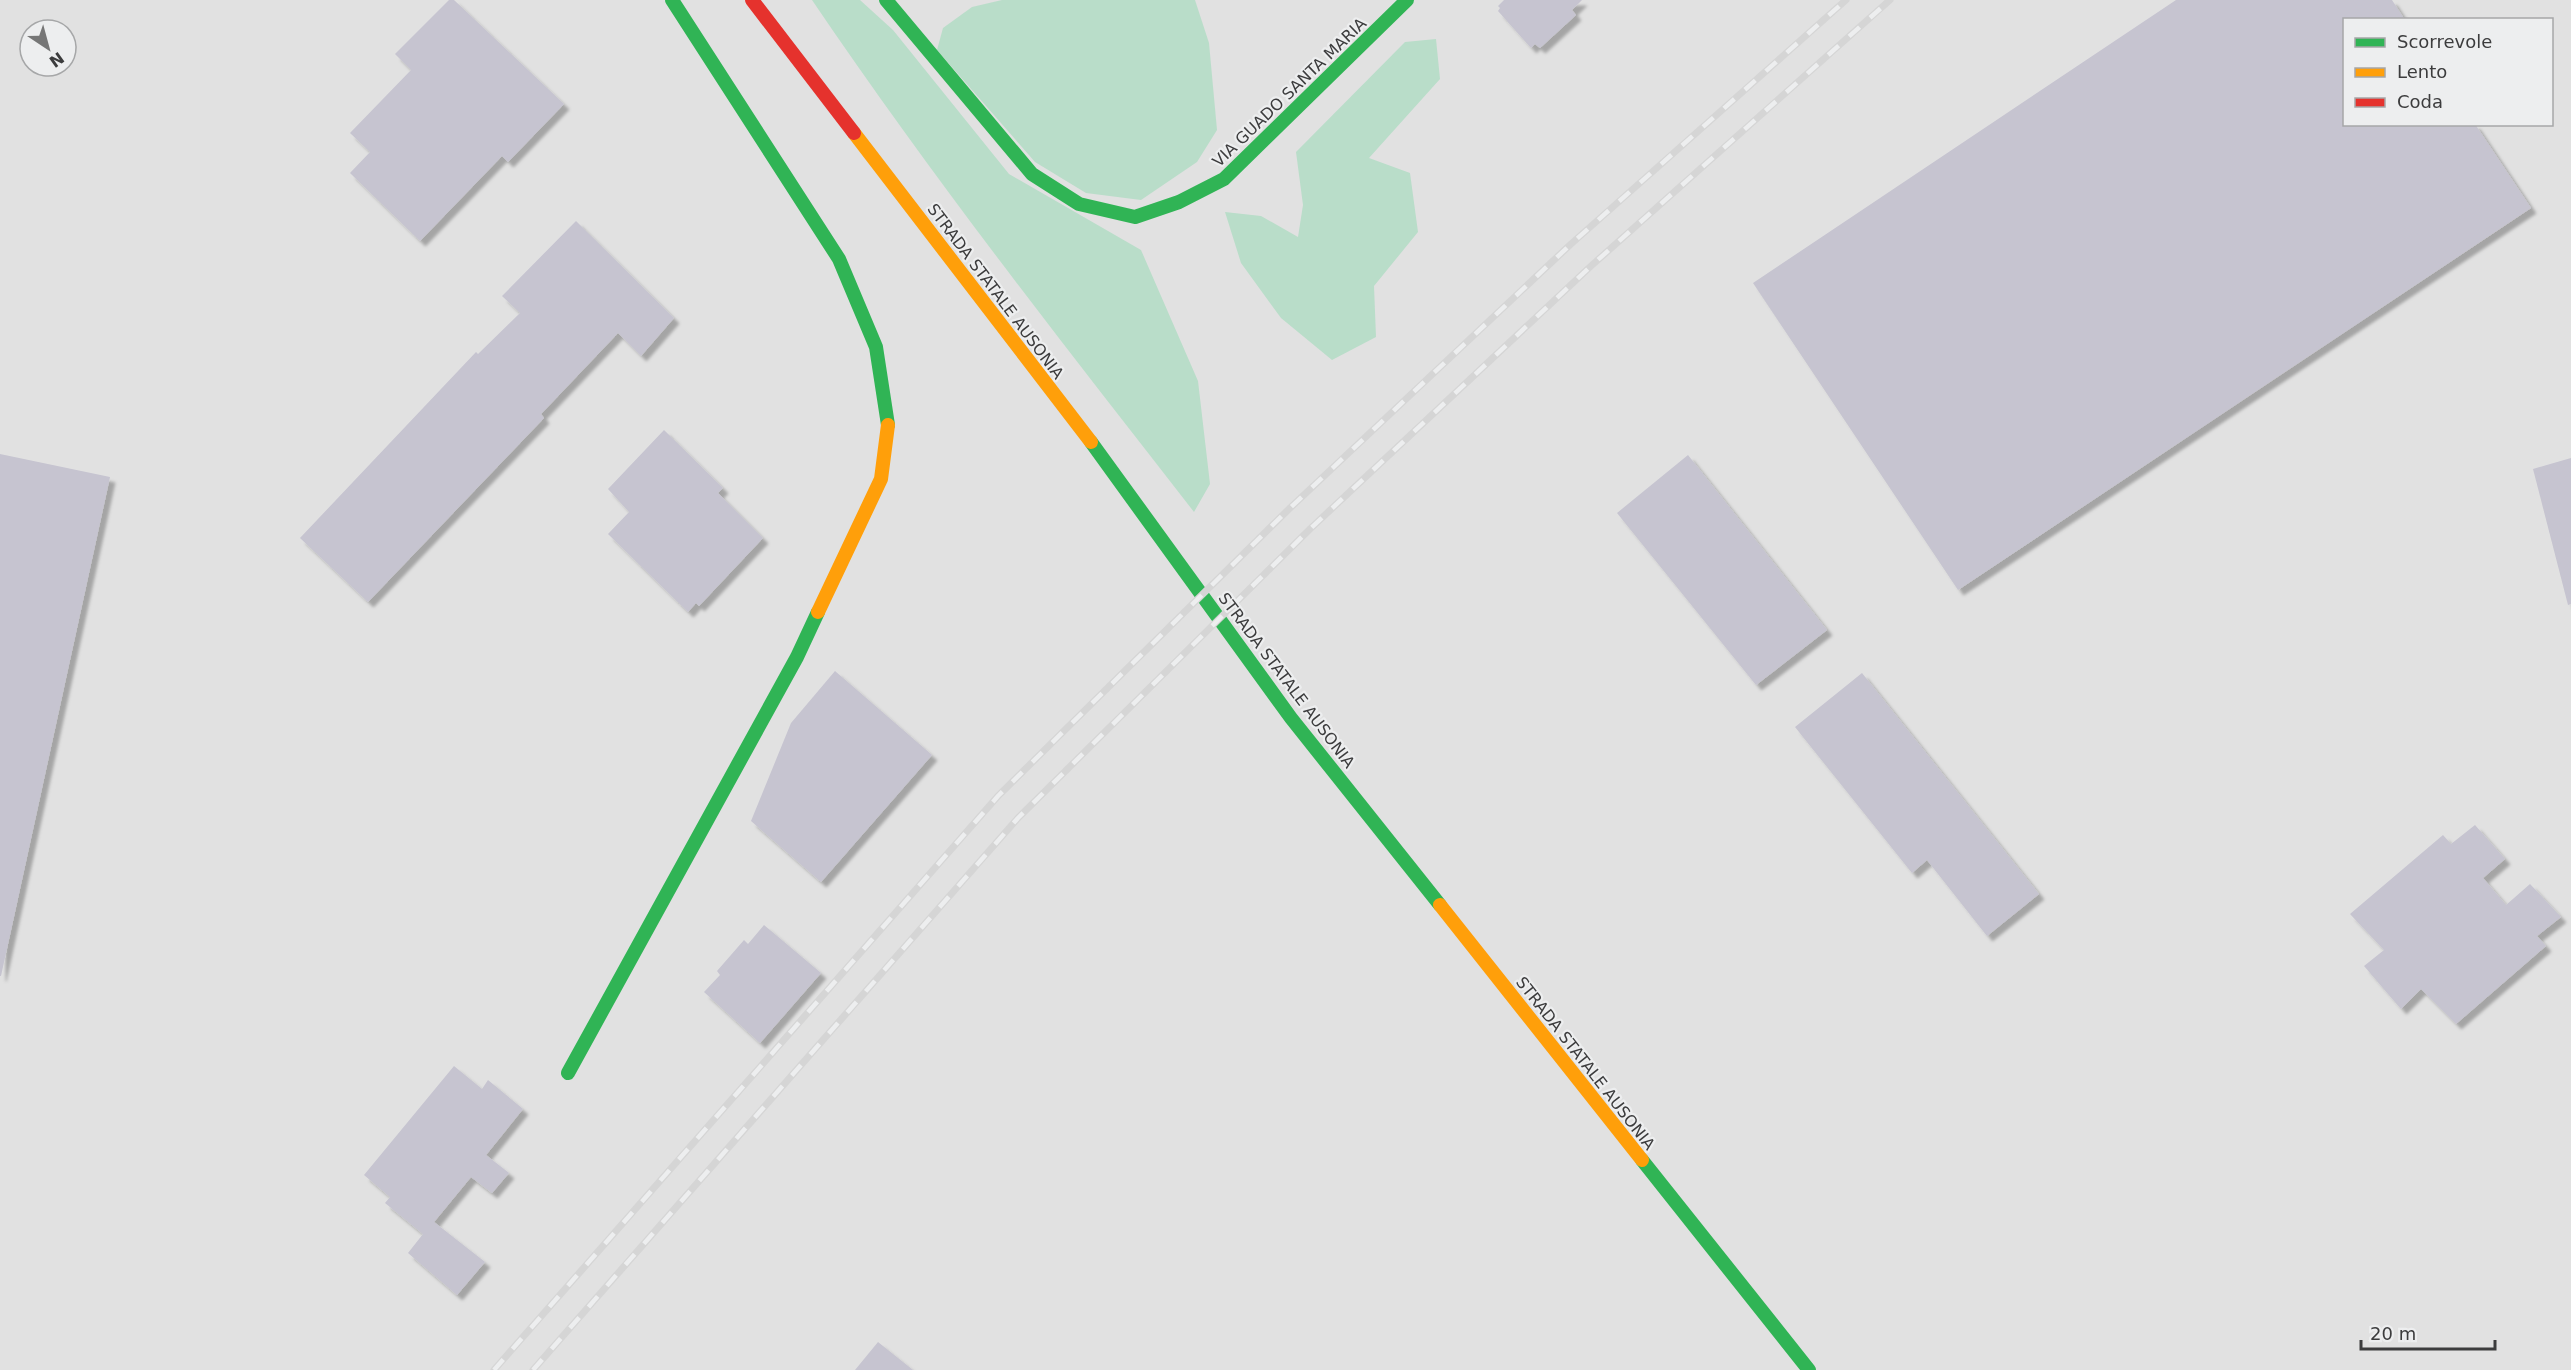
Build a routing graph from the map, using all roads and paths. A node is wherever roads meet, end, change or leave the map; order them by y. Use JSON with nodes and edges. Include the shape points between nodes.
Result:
{"nodes":[{"id":1,"x":672,"y":0,"type":"edge"},
{"id":2,"x":752,"y":0,"type":"edge"},
{"id":3,"x":886,"y":0,"type":"edge"},
{"id":4,"x":1407,"y":0,"type":"edge"},
{"id":5,"x":568,"y":1072,"type":"dead end"},
{"id":6,"x":1809,"y":1370,"type":"edge"}],
"edges":[{"from":1,"to":5,"type":"street","via":[[839,259],[876,347],[889,421],[881,479],[797,657]]},
{"from":2,"to":6,"type":"street","name":"STRADA STATALE AUSONIA","via":[[1108,465],[1291,718]]},
{"from":3,"to":4,"type":"street","name":"VIA GUADO SANTA MARIA","via":[[1032,174],[1079,204],[1135,217],[1179,202],[1224,179]]}]}
